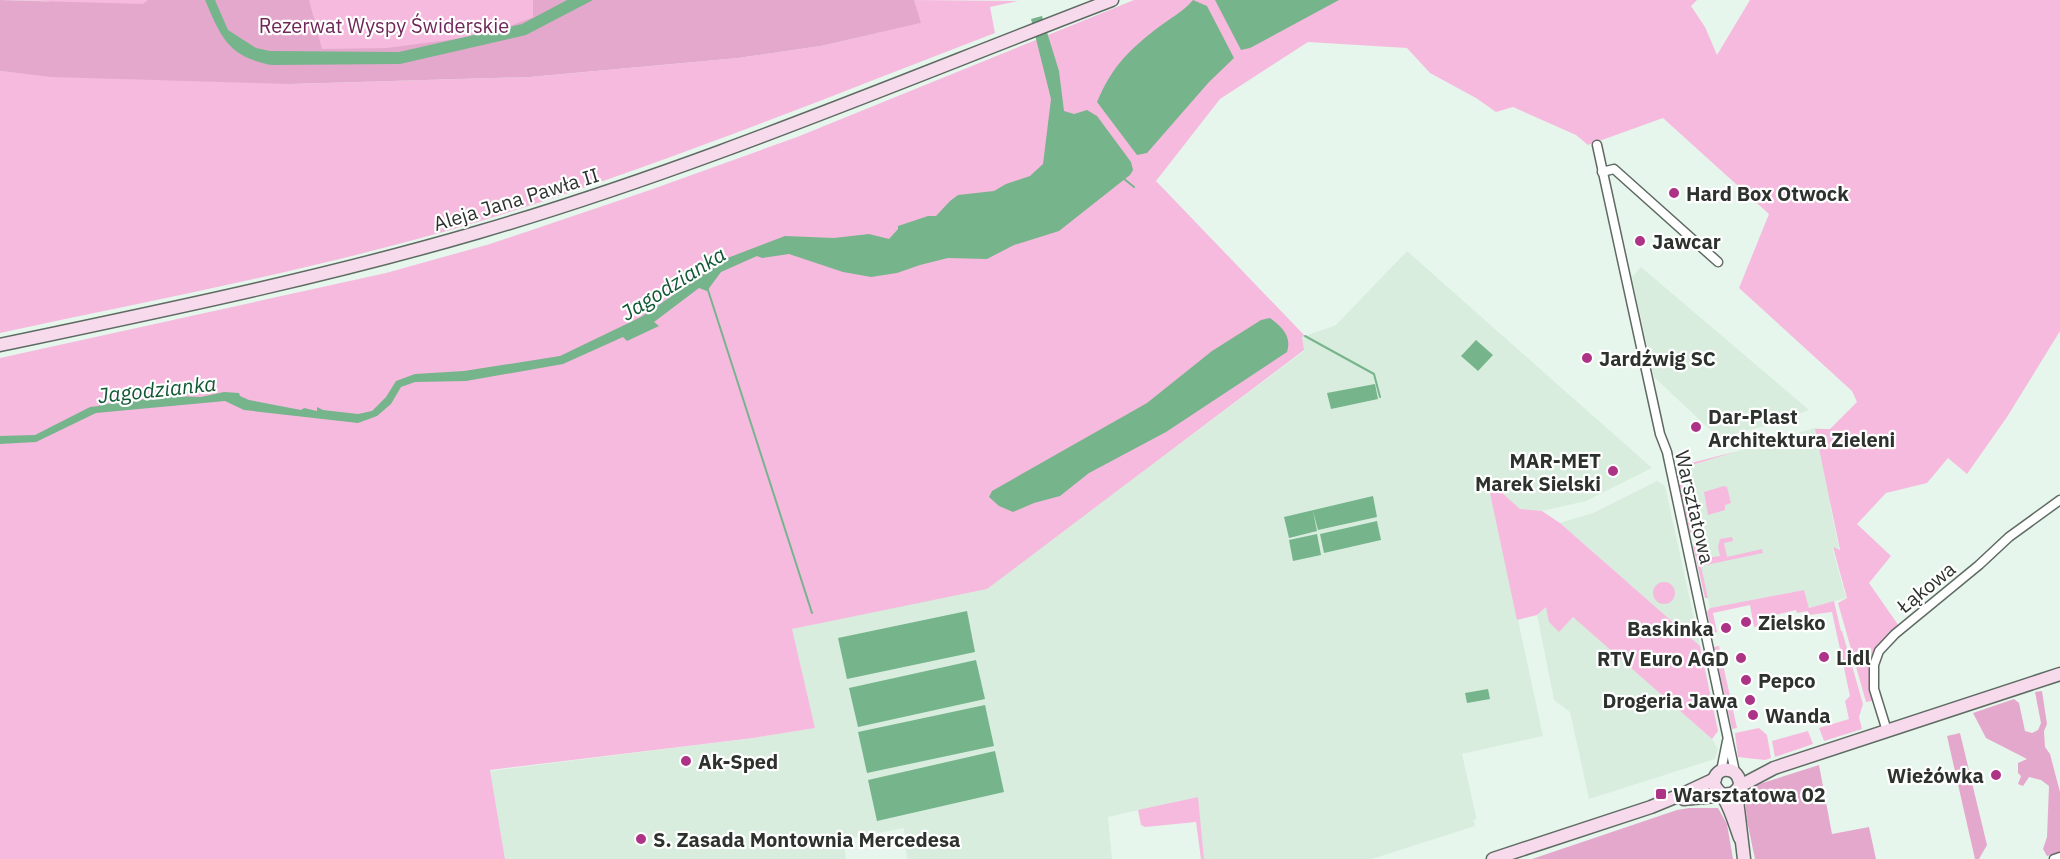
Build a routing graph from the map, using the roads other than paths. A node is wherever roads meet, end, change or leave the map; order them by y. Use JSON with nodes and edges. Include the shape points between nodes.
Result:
{"nodes":[{"id":1,"x":1112,"y":0,"type":"edge"},
{"id":2,"x":1597,"y":146,"type":"dead end"},
{"id":3,"x":1602,"y":172,"type":"junction"},
{"id":4,"x":1718,"y":262,"type":"dead end"},
{"id":5,"x":0,"y":345,"type":"edge"},
{"id":6,"x":2060,"y":500,"type":"edge"},
{"id":7,"x":2060,"y":674,"type":"edge"},
{"id":8,"x":1887,"y":731,"type":"junction"},
{"id":9,"x":1729,"y":735,"type":"junction"},
{"id":10,"x":1774,"y":768,"type":"junction"},
{"id":11,"x":1735,"y":772,"type":"junction"},
{"id":12,"x":1718,"y":775,"type":"junction"},
{"id":13,"x":1738,"y":789,"type":"junction"},
{"id":14,"x":1722,"y":794,"type":"junction"},
{"id":15,"x":1651,"y":807,"type":"junction"},
{"id":16,"x":1740,"y":838,"type":"junction"},
{"id":17,"x":2060,"y":857,"type":"edge"},
{"id":18,"x":1493,"y":859,"type":"edge"},
{"id":19,"x":1744,"y":859,"type":"edge"},
{"id":20,"x":2054,"y":859,"type":"edge"}],
"edges":[{"from":1,"to":5,"type":"main road","name":"Aleja Jana Pawła II","via":[[636,182],[480,232],[295,281]]},
{"from":2,"to":3,"type":"street","name":"Warsztatowa"},
{"from":3,"to":4,"type":"street","via":[[1614,170]]},
{"from":3,"to":9,"type":"street","name":"Warsztatowa"},
{"from":6,"to":8,"type":"street","name":"Łąkowa","via":[[2014,533],[1879,651],[1874,665],[1874,690]]},
{"from":7,"to":8,"type":"main road"},
{"from":8,"to":10,"type":"main road"},
{"from":9,"to":11,"type":"street","name":"Warsztatowa"},
{"from":9,"to":12,"type":"street","name":"Warsztatowa"},
{"from":10,"to":11,"type":"main road"},
{"from":10,"to":13,"type":"main road"},
{"from":11,"to":12,"type":"main road","via":[[1729,769]]},
{"from":11,"to":13,"type":"main road"},
{"from":12,"to":14,"type":"main road","via":[[1715,786]]},
{"from":12,"to":15,"type":"main road"},
{"from":13,"to":14,"type":"main road","via":[[1729,795]]},
{"from":13,"to":16,"type":"main road"},
{"from":14,"to":15,"type":"main road"},
{"from":14,"to":16,"type":"main road"},
{"from":15,"to":18,"type":"main road"},
{"from":16,"to":19,"type":"main road"},
{"from":17,"to":20,"type":"street"}]}
